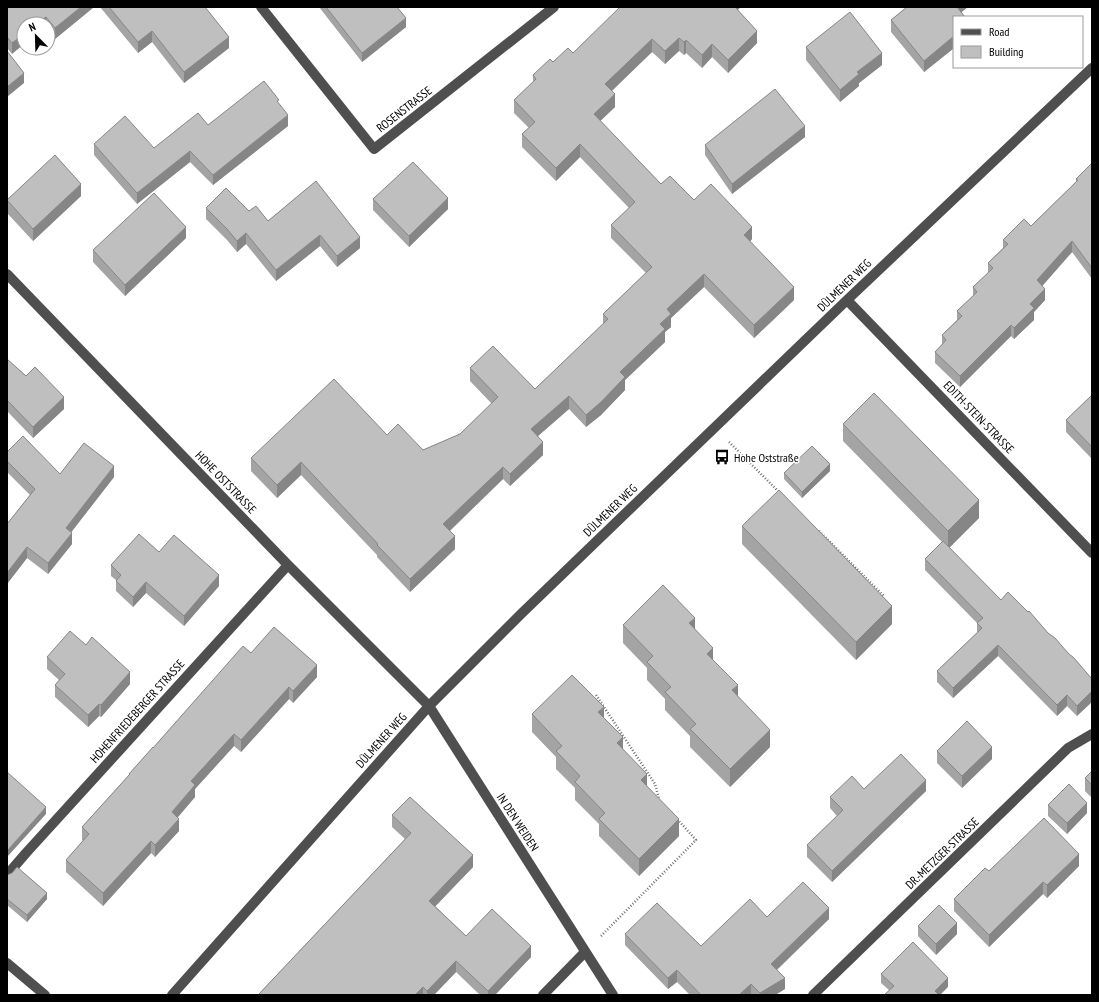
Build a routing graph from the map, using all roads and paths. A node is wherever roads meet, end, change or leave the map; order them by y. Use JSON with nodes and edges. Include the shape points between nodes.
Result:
{"nodes":[{"id":1,"x":261,"y":7,"type":"edge"},
{"id":2,"x":554,"y":7,"type":"edge"},
{"id":3,"x":1092,"y":68,"type":"edge"},
{"id":4,"x":7,"y":274,"type":"edge"},
{"id":5,"x":847,"y":300,"type":"junction"},
{"id":6,"x":714,"y":428,"type":"junction"},
{"id":7,"x":782,"y":495,"type":"edge"},
{"id":8,"x":816,"y":529,"type":"edge"},
{"id":9,"x":1092,"y":553,"type":"edge"},
{"id":10,"x":288,"y":565,"type":"junction"},
{"id":11,"x":884,"y":596,"type":"edge"},
{"id":12,"x":596,"y":695,"type":"dead end"},
{"id":13,"x":429,"y":706,"type":"junction"},
{"id":14,"x":1092,"y":734,"type":"edge"},
{"id":15,"x":659,"y":800,"type":"edge"},
{"id":16,"x":675,"y":818,"type":"edge"},
{"id":17,"x":7,"y":876,"type":"edge"},
{"id":18,"x":586,"y":952,"type":"junction"},
{"id":19,"x":7,"y":963,"type":"edge"},
{"id":20,"x":45,"y":995,"type":"edge"},
{"id":21,"x":172,"y":995,"type":"edge"},
{"id":22,"x":543,"y":995,"type":"edge"},
{"id":23,"x":613,"y":995,"type":"edge"},
{"id":24,"x":813,"y":995,"type":"edge"}],
"edges":[{"from":1,"to":2,"type":"street","name":"ROSENSTRASSE","via":[[374,149]]},
{"from":3,"to":5,"type":"street","name":"DÜLMENER WEG"},
{"from":4,"to":10,"type":"street","name":"HOHE OSTSTRASSE"},
{"from":5,"to":6,"type":"street","name":"DÜLMENER WEG"},
{"from":5,"to":9,"type":"street","name":"EDITH-STEIN-STRASSE"},
{"from":6,"to":7,"type":"path"},
{"from":6,"to":13,"type":"street","name":"DÜLMENER WEG"},
{"from":8,"to":11,"type":"path"},
{"from":10,"to":13,"type":"street","name":"HOHE OSTSTRASSE"},
{"from":10,"to":17,"type":"street","name":"HOHENFRIEDEBERGER STRASSE"},
{"from":12,"to":15,"type":"path","via":[[655,784]]},
{"from":13,"to":18,"type":"street","name":"IN DEN WEIDEN"},
{"from":13,"to":21,"type":"street","name":"DÜLMENER WEG"},
{"from":14,"to":24,"type":"street","name":"DR.-METZGER-STRASSE","via":[[1068,748]]},
{"from":16,"to":18,"type":"path","via":[[696,840]]},
{"from":18,"to":22,"type":"street"},
{"from":18,"to":23,"type":"street","name":"IN DEN WEIDEN"},
{"from":19,"to":20,"type":"street"}]}
